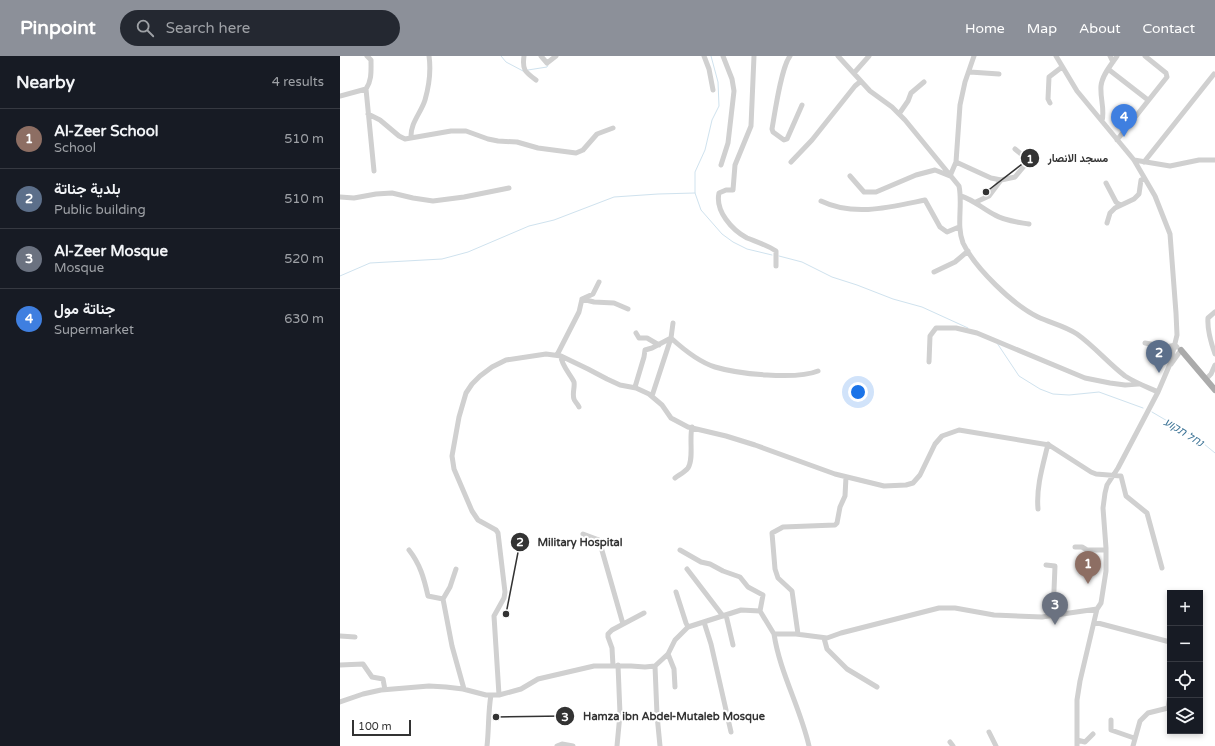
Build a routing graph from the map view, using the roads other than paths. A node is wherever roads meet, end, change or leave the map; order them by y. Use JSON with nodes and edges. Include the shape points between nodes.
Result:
{"nodes":[{"id":1,"x":367,"y":56,"type":"edge"},
{"id":2,"x":429,"y":56,"type":"edge"},
{"id":3,"x":524,"y":56,"type":"edge"},
{"id":4,"x":541,"y":56,"type":"edge"},
{"id":5,"x":556,"y":56,"type":"edge"},
{"id":6,"x":704,"y":56,"type":"edge"},
{"id":7,"x":723,"y":56,"type":"edge"},
{"id":8,"x":754,"y":56,"type":"edge"},
{"id":9,"x":790,"y":56,"type":"edge"},
{"id":10,"x":838,"y":56,"type":"edge"},
{"id":11,"x":869,"y":56,"type":"edge"},
{"id":12,"x":974,"y":56,"type":"edge"},
{"id":13,"x":1056,"y":56,"type":"edge"},
{"id":14,"x":1110,"y":56,"type":"edge"},
{"id":15,"x":1117,"y":56,"type":"edge"},
{"id":16,"x":1145,"y":56,"type":"edge"},
{"id":17,"x":1113,"y":62,"type":"junction"},
{"id":18,"x":1062,"y":67,"type":"junction"},
{"id":19,"x":1108,"y":69,"type":"junction"},
{"id":20,"x":970,"y":72,"type":"junction"},
{"id":21,"x":854,"y":73,"type":"junction"},
{"id":22,"x":999,"y":74,"type":"dead end"},
{"id":23,"x":1214,"y":74,"type":"dead end"},
{"id":24,"x":536,"y":80,"type":"dead end"},
{"id":25,"x":861,"y":81,"type":"junction"},
{"id":26,"x":924,"y":82,"type":"dead end"},
{"id":27,"x":366,"y":89,"type":"junction"},
{"id":28,"x":713,"y":90,"type":"dead end"},
{"id":29,"x":340,"y":96,"type":"edge"},
{"id":30,"x":1148,"y":100,"type":"junction"},
{"id":31,"x":1050,"y":103,"type":"dead end"},
{"id":32,"x":802,"y":106,"type":"dead end"},
{"id":33,"x":368,"y":114,"type":"junction"},
{"id":34,"x":900,"y":114,"type":"junction"},
{"id":35,"x":1102,"y":121,"type":"junction"},
{"id":36,"x":613,"y":128,"type":"dead end"},
{"id":37,"x":411,"y":138,"type":"junction"},
{"id":38,"x":1118,"y":140,"type":"junction"},
{"id":39,"x":1015,"y":149,"type":"dead end"},
{"id":40,"x":1134,"y":160,"type":"junction"},
{"id":41,"x":1215,"y":160,"type":"edge"},
{"id":42,"x":791,"y":162,"type":"dead end"},
{"id":43,"x":956,"y":162,"type":"junction"},
{"id":44,"x":1147,"y":163,"type":"junction"},
{"id":45,"x":721,"y":165,"type":"dead end"},
{"id":46,"x":374,"y":170,"type":"dead end"},
{"id":47,"x":850,"y":176,"type":"dead end"},
{"id":48,"x":950,"y":176,"type":"junction"},
{"id":49,"x":1144,"y":177,"type":"junction"},
{"id":50,"x":1001,"y":180,"type":"junction"},
{"id":51,"x":1106,"y":183,"type":"dead end"},
{"id":52,"x":509,"y":188,"type":"dead end"},
{"id":53,"x":961,"y":196,"type":"junction"},
{"id":54,"x":340,"y":197,"type":"edge"},
{"id":55,"x":821,"y":201,"type":"dead end"},
{"id":56,"x":976,"y":202,"type":"junction"},
{"id":57,"x":1120,"y":205,"type":"junction"},
{"id":58,"x":1107,"y":223,"type":"dead end"},
{"id":59,"x":1029,"y":224,"type":"dead end"},
{"id":60,"x":959,"y":227,"type":"junction"},
{"id":61,"x":968,"y":251,"type":"junction"},
{"id":62,"x":776,"y":266,"type":"dead end"},
{"id":63,"x":934,"y":272,"type":"dead end"},
{"id":64,"x":599,"y":282,"type":"dead end"},
{"id":65,"x":582,"y":299,"type":"junction"},
{"id":66,"x":628,"y":309,"type":"dead end"},
{"id":67,"x":1215,"y":312,"type":"edge"},
{"id":68,"x":673,"y":324,"type":"dead end"},
{"id":69,"x":636,"y":333,"type":"dead end"},
{"id":70,"x":1177,"y":335,"type":"junction"},
{"id":71,"x":671,"y":338,"type":"junction"},
{"id":72,"x":1145,"y":343,"type":"dead end"},
{"id":73,"x":658,"y":345,"type":"junction"},
{"id":74,"x":1175,"y":345,"type":"junction"},
{"id":75,"x":1181,"y":350,"type":"junction"},
{"id":76,"x":1215,"y":354,"type":"edge"},
{"id":77,"x":1174,"y":355,"type":"junction"},
{"id":78,"x":559,"y":356,"type":"junction"},
{"id":79,"x":929,"y":362,"type":"dead end"},
{"id":80,"x":1190,"y":362,"type":"junction"},
{"id":81,"x":1215,"y":365,"type":"edge"},
{"id":82,"x":818,"y":371,"type":"dead end"},
{"id":83,"x":1206,"y":379,"type":"junction"},
{"id":84,"x":1139,"y":384,"type":"junction"},
{"id":85,"x":635,"y":387,"type":"junction"},
{"id":86,"x":1215,"y":390,"type":"edge"},
{"id":87,"x":1158,"y":392,"type":"junction"},
{"id":88,"x":652,"y":396,"type":"junction"},
{"id":89,"x":579,"y":407,"type":"dead end"},
{"id":90,"x":692,"y":428,"type":"junction"},
{"id":91,"x":1048,"y":444,"type":"junction"},
{"id":92,"x":1114,"y":475,"type":"junction"},
{"id":93,"x":846,"y":477,"type":"junction"},
{"id":94,"x":675,"y":478,"type":"dead end"},
{"id":95,"x":1038,"y":509,"type":"dead end"},
{"id":96,"x":583,"y":534,"type":"dead end"},
{"id":97,"x":1075,"y":548,"type":"dead end"},
{"id":98,"x":409,"y":550,"type":"dead end"},
{"id":99,"x":680,"y":550,"type":"dead end"},
{"id":100,"x":1106,"y":550,"type":"junction"},
{"id":101,"x":1046,"y":565,"type":"dead end"},
{"id":102,"x":1162,"y":568,"type":"dead end"},
{"id":103,"x":456,"y":569,"type":"dead end"},
{"id":104,"x":687,"y":569,"type":"dead end"},
{"id":105,"x":676,"y":592,"type":"dead end"},
{"id":106,"x":443,"y":599,"type":"junction"},
{"id":107,"x":1097,"y":609,"type":"junction"},
{"id":108,"x":760,"y":611,"type":"junction"},
{"id":109,"x":644,"y":613,"type":"dead end"},
{"id":110,"x":724,"y":615,"type":"junction"},
{"id":111,"x":1053,"y":615,"type":"junction"},
{"id":112,"x":704,"y":622,"type":"junction"},
{"id":113,"x":1094,"y":622,"type":"junction"},
{"id":114,"x":623,"y":624,"type":"junction"},
{"id":115,"x":688,"y":627,"type":"junction"},
{"id":116,"x":774,"y":634,"type":"junction"},
{"id":117,"x":798,"y":634,"type":"junction"},
{"id":118,"x":340,"y":636,"type":"edge"},
{"id":119,"x":355,"y":637,"type":"dead end"},
{"id":120,"x":824,"y":638,"type":"junction"},
{"id":121,"x":1167,"y":641,"type":"edge"},
{"id":122,"x":733,"y":645,"type":"dead end"},
{"id":123,"x":668,"y":654,"type":"junction"},
{"id":124,"x":340,"y":665,"type":"edge"},
{"id":125,"x":615,"y":666,"type":"junction"},
{"id":126,"x":655,"y":666,"type":"junction"},
{"id":127,"x":675,"y":687,"type":"dead end"},
{"id":128,"x":877,"y":687,"type":"dead end"},
{"id":129,"x":464,"y":689,"type":"junction"},
{"id":130,"x":386,"y":690,"type":"junction"},
{"id":131,"x":491,"y":695,"type":"junction"},
{"id":132,"x":499,"y":695,"type":"junction"},
{"id":133,"x":1170,"y":698,"type":"edge"},
{"id":134,"x":340,"y":702,"type":"edge"},
{"id":135,"x":1111,"y":720,"type":"dead end"},
{"id":136,"x":731,"y":732,"type":"dead end"},
{"id":137,"x":989,"y":732,"type":"dead end"},
{"id":138,"x":1093,"y":734,"type":"dead end"},
{"id":139,"x":1134,"y":738,"type":"junction"},
{"id":140,"x":1077,"y":743,"type":"edge"},
{"id":141,"x":488,"y":746,"type":"edge"},
{"id":142,"x":557,"y":746,"type":"edge"},
{"id":143,"x":573,"y":746,"type":"edge"},
{"id":144,"x":617,"y":746,"type":"edge"},
{"id":145,"x":660,"y":746,"type":"edge"},
{"id":146,"x":809,"y":746,"type":"edge"},
{"id":147,"x":996,"y":746,"type":"edge"},
{"id":148,"x":1133,"y":746,"type":"edge"}],
"edges":[{"from":1,"to":27,"type":"street","via":[[371,60],[371,76]]},
{"from":2,"to":37,"type":"street","via":[[430,69],[425,100],[410,130]]},
{"from":3,"to":24,"type":"street","via":[[523,68]]},
{"from":4,"to":5,"type":"street","via":[[547,63]]},
{"from":6,"to":28,"type":"street"},
{"from":7,"to":45,"type":"street","via":[[734,91],[728,142]]},
{"from":8,"to":62,"type":"street","via":[[751,126],[735,165],[733,190],[720,193],[718,200],[721,213],[732,226],[745,237],[776,251]]},
{"from":9,"to":32,"type":"street","via":[[782,77],[773,132],[784,140],[787,139]]},
{"from":10,"to":21,"type":"street"},
{"from":11,"to":21,"type":"street"},
{"from":12,"to":20,"type":"street"},
{"from":13,"to":18,"type":"street"},
{"from":14,"to":17,"type":"street"},
{"from":15,"to":17,"type":"street"},
{"from":16,"to":30,"type":"street","via":[[1166,73],[1167,77]]},
{"from":17,"to":19,"type":"street"},
{"from":18,"to":31,"type":"street","via":[[1049,77]]},
{"from":18,"to":35,"type":"street","via":[[1077,91]]},
{"from":19,"to":30,"type":"street"},
{"from":19,"to":35,"type":"street","via":[[1101,87],[1104,110]]},
{"from":20,"to":22,"type":"street"},
{"from":20,"to":43,"type":"street","via":[[960,105]]},
{"from":21,"to":25,"type":"street"},
{"from":23,"to":44,"type":"street"},
{"from":25,"to":34,"type":"street"},
{"from":25,"to":42,"type":"street"},
{"from":26,"to":34,"type":"street","via":[[911,93]]},
{"from":27,"to":29,"type":"street"},
{"from":27,"to":33,"type":"street"},
{"from":30,"to":38,"type":"street"},
{"from":33,"to":37,"type":"street","via":[[380,120],[399,136]]},
{"from":33,"to":46,"type":"street"},
{"from":34,"to":48,"type":"street"},
{"from":35,"to":38,"type":"street"},
{"from":36,"to":37,"type":"street","via":[[598,134],[583,150],[576,153],[488,139],[466,131]]},
{"from":38,"to":40,"type":"street"},
{"from":39,"to":50,"type":"street","via":[[1028,160],[1015,177]]},
{"from":40,"to":44,"type":"street"},
{"from":40,"to":49,"type":"street"},
{"from":41,"to":44,"type":"street","via":[[1199,160],[1170,166]]},
{"from":43,"to":48,"type":"street"},
{"from":43,"to":50,"type":"street","via":[[990,178]]},
{"from":44,"to":49,"type":"street","via":[[1142,166]]},
{"from":47,"to":48,"type":"street","via":[[864,192],[876,192],[935,170]]},
{"from":48,"to":53,"type":"street","via":[[959,186]]},
{"from":49,"to":57,"type":"street","via":[[1141,180],[1139,194]]},
{"from":49,"to":70,"type":"street","via":[[1155,196],[1170,234]]},
{"from":50,"to":56,"type":"street","via":[[989,196]]},
{"from":51,"to":57,"type":"street"},
{"from":52,"to":54,"type":"street","via":[[433,201],[392,193],[354,198]]},
{"from":53,"to":56,"type":"street"},
{"from":53,"to":60,"type":"street"},
{"from":55,"to":60,"type":"street","via":[[842,209],[879,210],[925,200],[940,227],[947,232]]},
{"from":56,"to":59,"type":"street","via":[[995,216]]},
{"from":57,"to":58,"type":"street","via":[[1110,213]]},
{"from":60,"to":61,"type":"street"},
{"from":61,"to":63,"type":"street","via":[[955,262]]},
{"from":61,"to":84,"type":"street","via":[[998,287],[1019,305],[1037,317],[1075,333],[1120,372]]},
{"from":64,"to":65,"type":"street","via":[[593,294]]},
{"from":65,"to":66,"type":"street","via":[[614,303]]},
{"from":65,"to":78,"type":"street","via":[[579,312]]},
{"from":67,"to":76,"type":"street","via":[[1208,318],[1208,324]]},
{"from":68,"to":71,"type":"street"},
{"from":69,"to":73,"type":"street","via":[[639,338],[647,338]]},
{"from":70,"to":74,"type":"street"},
{"from":70,"to":75,"type":"street"},
{"from":71,"to":73,"type":"street"},
{"from":71,"to":82,"type":"street","via":[[714,367],[768,375],[810,374]]},
{"from":71,"to":88,"type":"street"},
{"from":72,"to":74,"type":"street"},
{"from":73,"to":85,"type":"street","via":[[644,350]]},
{"from":74,"to":75,"type":"street"},
{"from":74,"to":77,"type":"street"},
{"from":75,"to":77,"type":"street"},
{"from":75,"to":80,"type":"main road"},
{"from":77,"to":80,"type":"street"},
{"from":77,"to":87,"type":"street"},
{"from":78,"to":85,"type":"street","via":[[588,368],[606,380]]},
{"from":78,"to":89,"type":"street","via":[[574,383],[574,398]]},
{"from":78,"to":132,"type":"street","via":[[546,354],[506,360],[480,376],[472,384],[462,404],[452,449],[454,469],[472,511],[478,520],[496,530],[499,539],[505,592],[494,616]]},
{"from":79,"to":84,"type":"street","via":[[930,336],[936,328],[956,328],[977,333],[1085,378],[1110,384]]},
{"from":80,"to":83,"type":"main road"},
{"from":81,"to":83,"type":"street"},
{"from":83,"to":86,"type":"main road"},
{"from":84,"to":87,"type":"street"},
{"from":85,"to":88,"type":"street"},
{"from":87,"to":92,"type":"street"},
{"from":88,"to":90,"type":"street","via":[[672,418]]},
{"from":90,"to":93,"type":"street","via":[[734,438]]},
{"from":90,"to":94,"type":"street","via":[[688,468]]},
{"from":91,"to":92,"type":"street","via":[[1090,472]]},
{"from":91,"to":93,"type":"street","via":[[960,430],[942,436],[913,483],[884,486]]},
{"from":91,"to":95,"type":"street","via":[[1038,487]]},
{"from":92,"to":100,"type":"street","via":[[1105,493]]},
{"from":92,"to":102,"type":"street","via":[[1121,476],[1126,496],[1147,513]]},
{"from":93,"to":117,"type":"street","via":[[845,496],[835,525],[782,527],[772,533],[774,569],[778,578],[792,590]]},
{"from":96,"to":114,"type":"street","via":[[599,540]]},
{"from":97,"to":100,"type":"street"},
{"from":98,"to":106,"type":"street","via":[[424,576],[428,596]]},
{"from":99,"to":108,"type":"street","via":[[701,562],[740,577],[748,587],[763,595]]},
{"from":100,"to":107,"type":"street","via":[[1104,587]]},
{"from":101,"to":111,"type":"street","via":[[1055,566]]},
{"from":103,"to":106,"type":"street","via":[[450,588]]},
{"from":104,"to":110,"type":"street"},
{"from":105,"to":115,"type":"street"},
{"from":106,"to":129,"type":"street"},
{"from":107,"to":111,"type":"street"},
{"from":107,"to":113,"type":"street"},
{"from":108,"to":110,"type":"street","via":[[741,610]]},
{"from":108,"to":116,"type":"street"},
{"from":109,"to":114,"type":"street"},
{"from":110,"to":112,"type":"street"},
{"from":110,"to":122,"type":"street"},
{"from":111,"to":120,"type":"street","via":[[994,615],[955,608],[939,608]]},
{"from":112,"to":115,"type":"street"},
{"from":112,"to":136,"type":"street"},
{"from":113,"to":121,"type":"street"},
{"from":113,"to":140,"type":"street","via":[[1077,700]]},
{"from":114,"to":125,"type":"street","via":[[608,634]]},
{"from":115,"to":123,"type":"street","via":[[675,640]]},
{"from":116,"to":117,"type":"street"},
{"from":116,"to":146,"type":"street","via":[[785,678]]},
{"from":117,"to":120,"type":"street"},
{"from":118,"to":119,"type":"street"},
{"from":120,"to":128,"type":"street","via":[[827,649],[847,669]]},
{"from":123,"to":126,"type":"street"},
{"from":123,"to":127,"type":"street","via":[[674,669]]},
{"from":124,"to":130,"type":"street","via":[[363,664],[372,677],[383,679]]},
{"from":125,"to":126,"type":"street"},
{"from":125,"to":132,"type":"street","via":[[594,666],[538,679]]},
{"from":125,"to":144,"type":"street","via":[[620,714]]},
{"from":126,"to":145,"type":"street"},
{"from":129,"to":130,"type":"street","via":[[429,686]]},
{"from":129,"to":131,"type":"street"},
{"from":130,"to":134,"type":"street"},
{"from":131,"to":132,"type":"street"},
{"from":131,"to":141,"type":"street","via":[[488,709]]},
{"from":133,"to":139,"type":"street","via":[[1168,708],[1148,713],[1140,721]]},
{"from":135,"to":139,"type":"street","via":[[1111,730]]},
{"from":137,"to":147,"type":"street"},
{"from":138,"to":140,"type":"street","via":[[1085,742]]},
{"from":139,"to":148,"type":"street"},
{"from":142,"to":143,"type":"street"}]}
